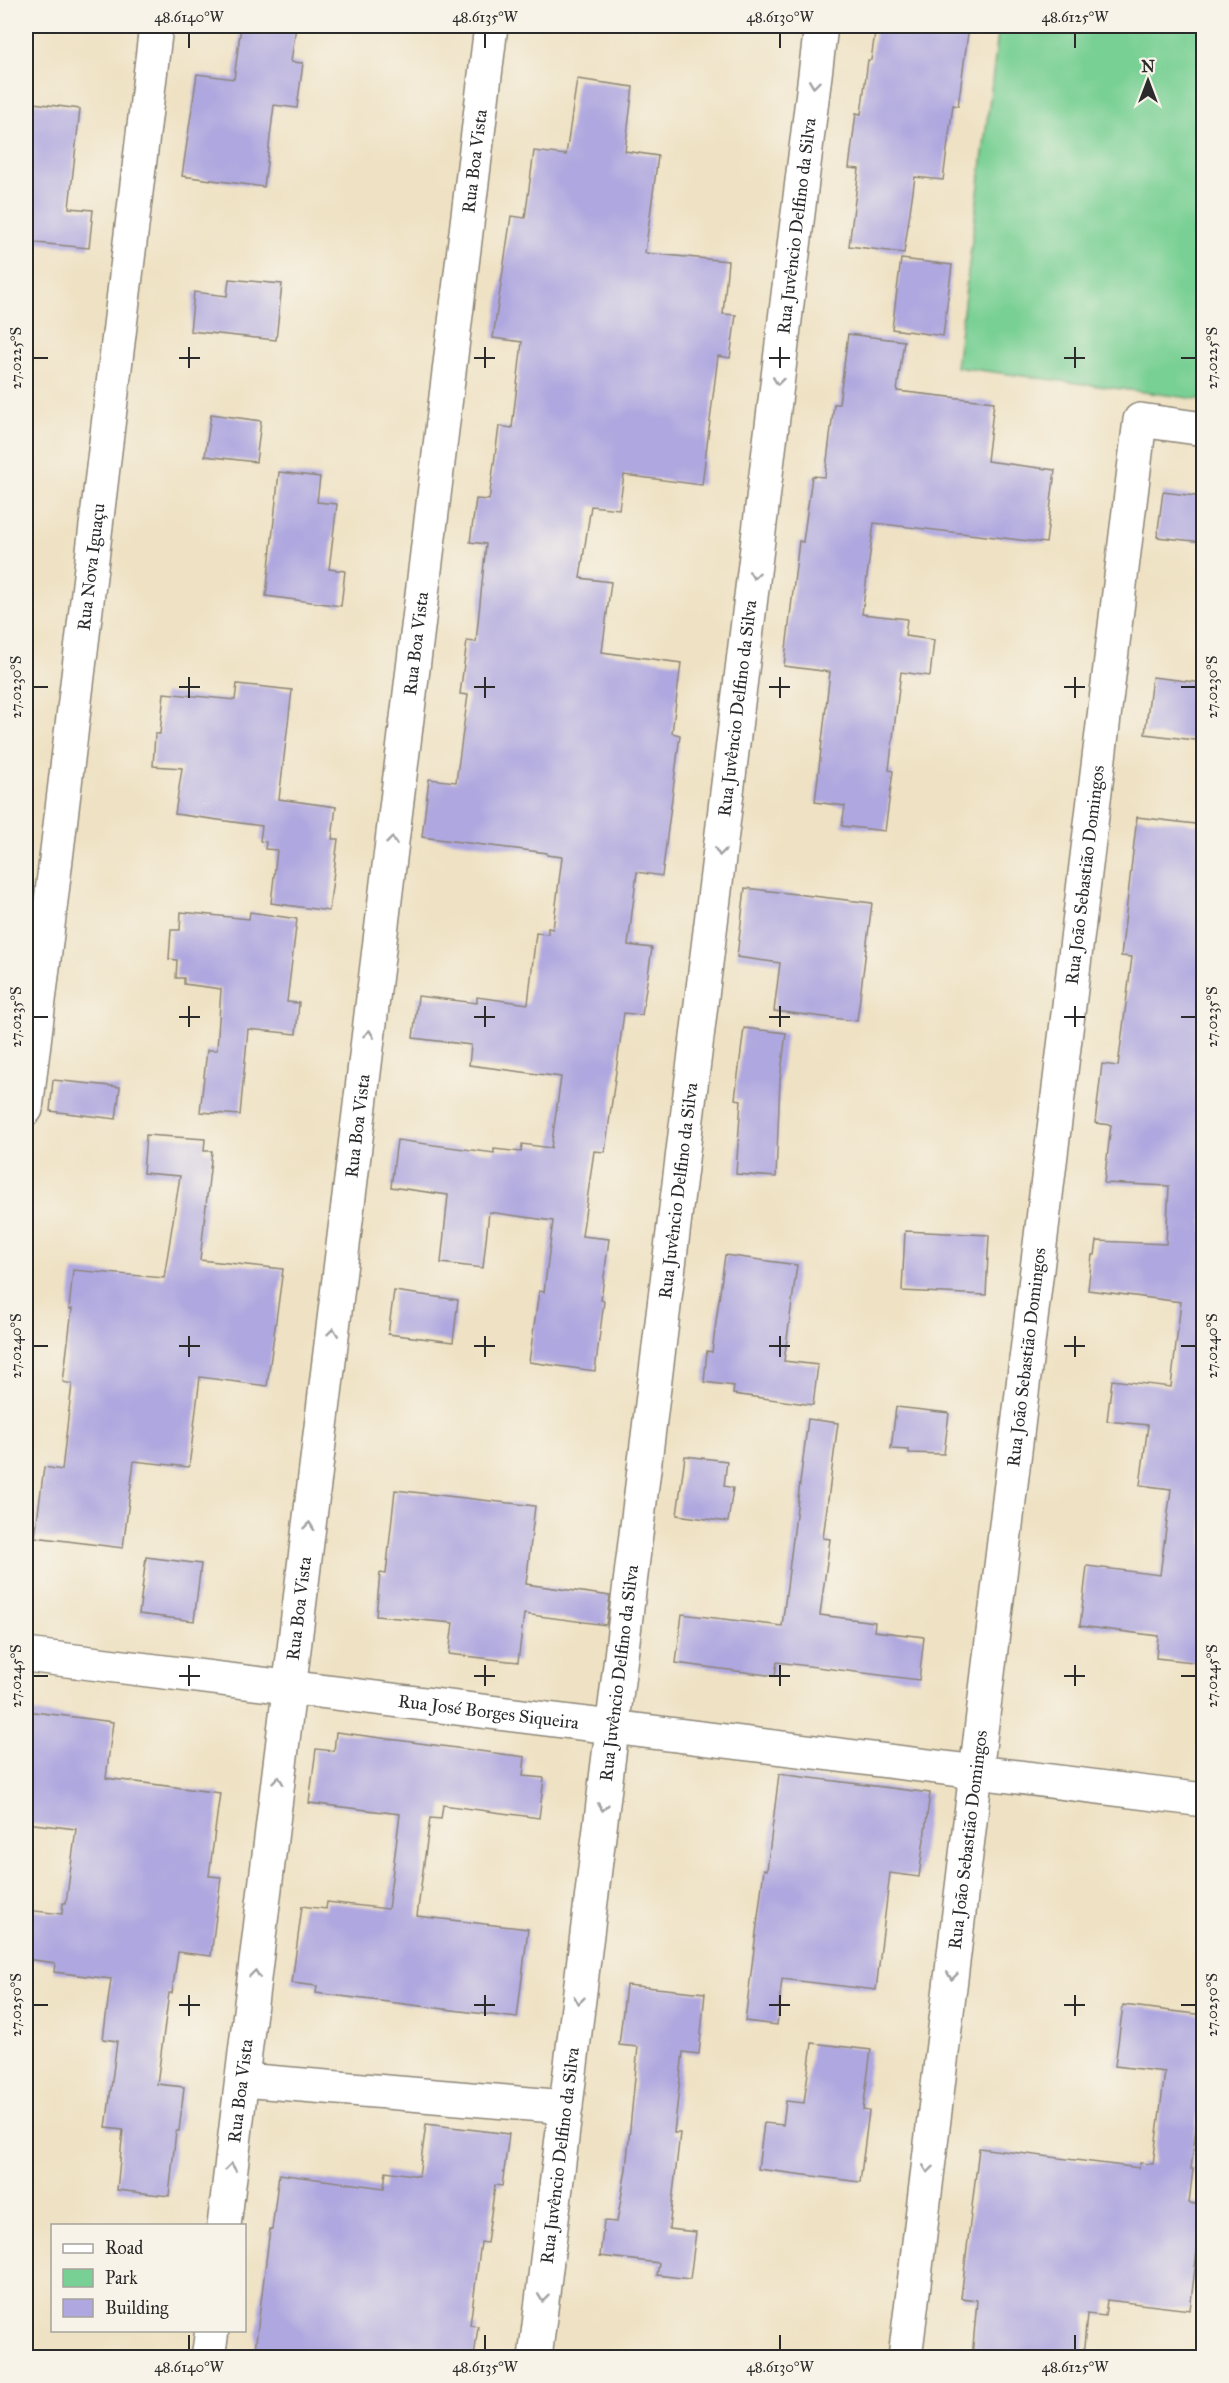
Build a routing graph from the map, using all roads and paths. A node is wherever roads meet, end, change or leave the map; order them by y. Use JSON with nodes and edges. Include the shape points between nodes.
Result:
{"nodes":[{"id":1,"x":156,"y":26,"type":"edge"},
{"id":2,"x":491,"y":26,"type":"edge"},
{"id":3,"x":821,"y":26,"type":"edge"},
{"id":4,"x":1203,"y":429,"type":"edge"},
{"id":5,"x":26,"y":1109,"type":"edge"},
{"id":6,"x":26,"y":1655,"type":"edge"},
{"id":7,"x":290,"y":1688,"type":"junction"},
{"id":8,"x":613,"y":1728,"type":"junction"},
{"id":9,"x":976,"y":1772,"type":"junction"},
{"id":10,"x":1203,"y":1800,"type":"edge"},
{"id":11,"x":242,"y":2080,"type":"junction"},
{"id":12,"x":566,"y":2107,"type":"junction"},
{"id":13,"x":224,"y":2224,"type":"edge"},
{"id":14,"x":212,"y":2332,"type":"edge"},
{"id":15,"x":208,"y":2358,"type":"edge"},
{"id":16,"x":535,"y":2358,"type":"edge"},
{"id":17,"x":905,"y":2358,"type":"edge"}],
"edges":[{"from":1,"to":5,"type":"street","name":"Rua Nova Iguaçu"},
{"from":7,"to":2,"type":"street","name":"Rua Boa Vista","one_way":true},
{"from":3,"to":8,"type":"street","name":"Rua Juvêncio Delfino da Silva","one_way":true},
{"from":4,"to":9,"type":"street","name":"Rua João Sebastião Domingos","via":[[1140,420]]},
{"from":6,"to":7,"type":"street","name":"Rua José Borges Siqueira"},
{"from":7,"to":8,"type":"street","name":"Rua José Borges Siqueira"},
{"from":11,"to":7,"type":"street","name":"Rua Boa Vista","one_way":true},
{"from":8,"to":9,"type":"street","name":"Rua José Borges Siqueira"},
{"from":8,"to":12,"type":"street","name":"Rua Juvêncio Delfino da Silva","one_way":true},
{"from":9,"to":10,"type":"street","name":"Rua José Borges Siqueira"},
{"from":9,"to":17,"type":"street","name":"Rua João Sebastião Domingos","one_way":true},
{"from":11,"to":12,"type":"street"},
{"from":13,"to":11,"type":"street","name":"Rua Boa Vista","one_way":true},
{"from":12,"to":16,"type":"street","name":"Rua Juvêncio Delfino da Silva","one_way":true},
{"from":14,"to":15,"type":"street"}]}
